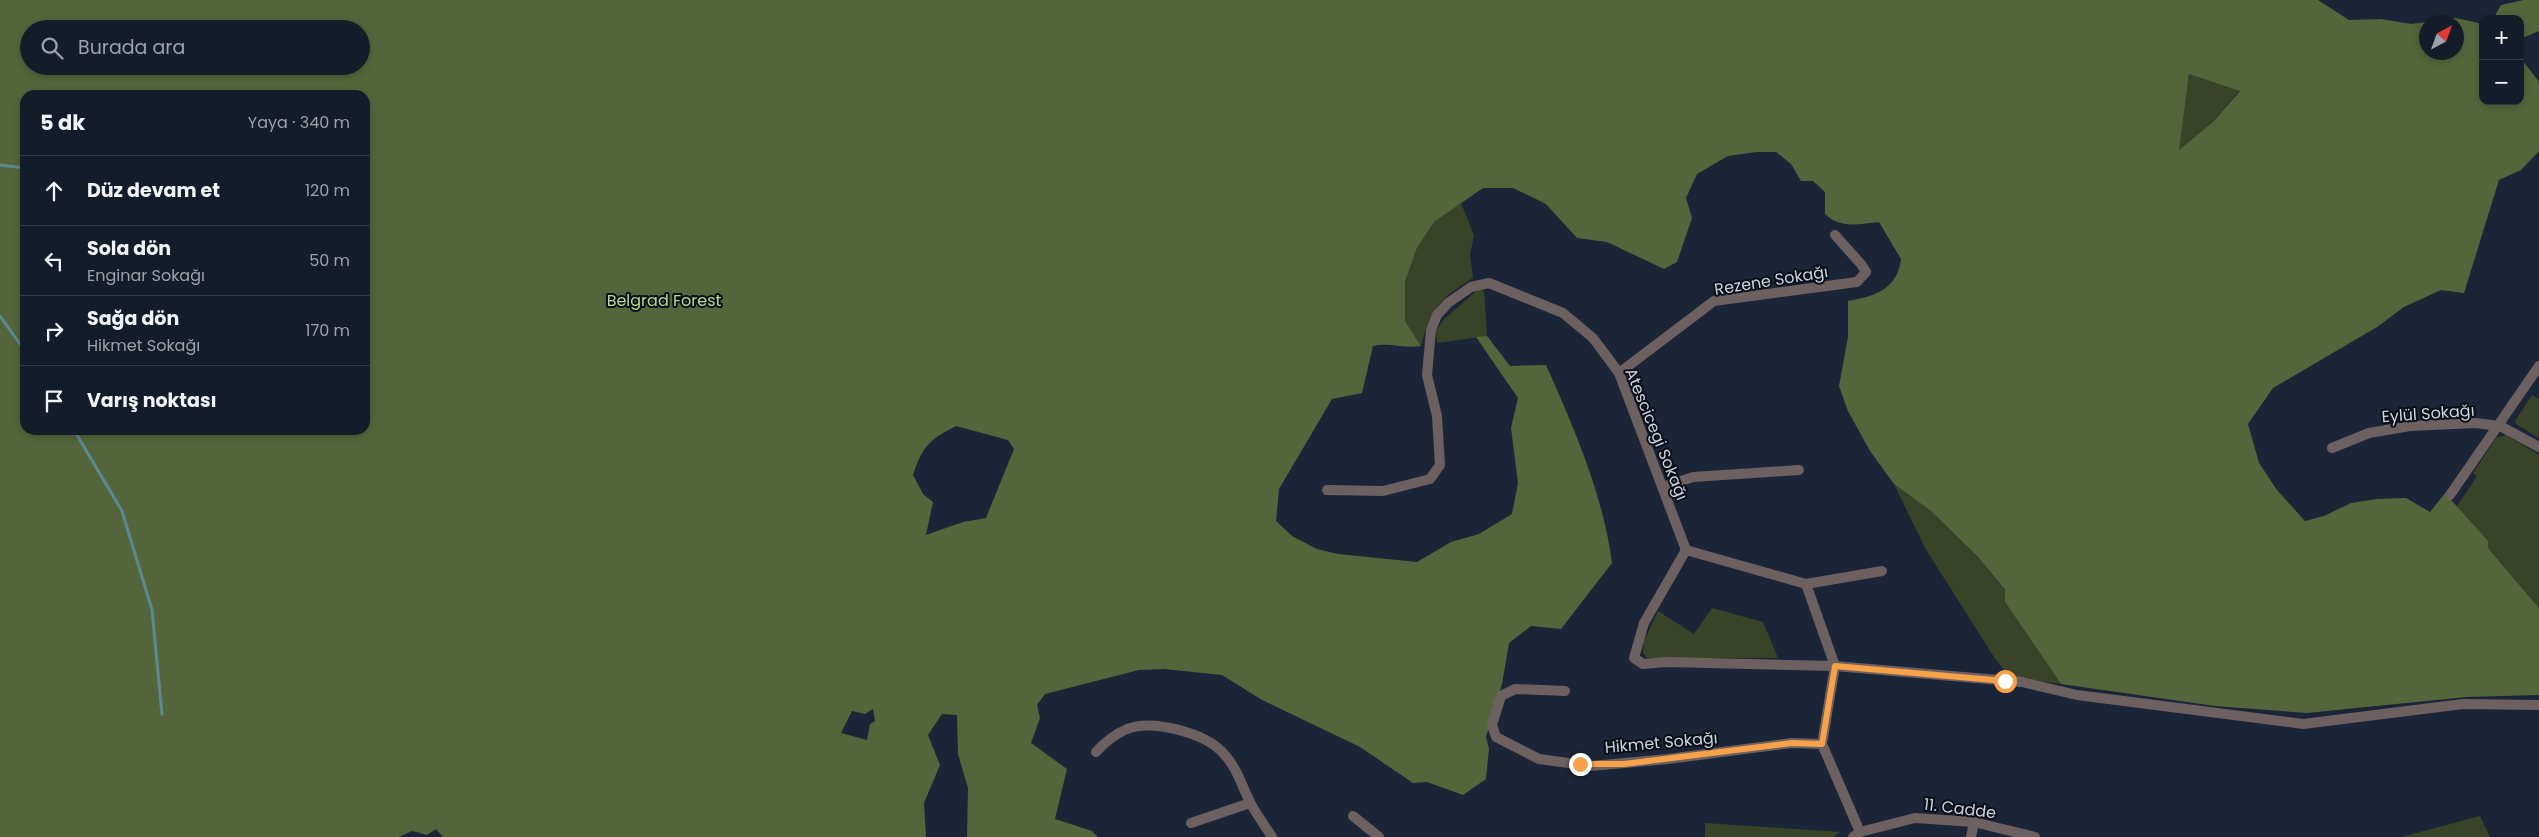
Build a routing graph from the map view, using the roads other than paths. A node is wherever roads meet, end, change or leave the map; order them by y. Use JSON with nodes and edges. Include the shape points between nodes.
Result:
{"nodes":[{"id":1,"x":1835,"y":235,"type":"dead end"},
{"id":2,"x":2539,"y":366,"type":"edge"},
{"id":3,"x":1619,"y":373,"type":"junction"},
{"id":4,"x":2500,"y":426,"type":"junction"},
{"id":5,"x":2539,"y":447,"type":"edge"},
{"id":6,"x":2332,"y":448,"type":"dead end"},
{"id":7,"x":1799,"y":470,"type":"dead end"},
{"id":8,"x":1663,"y":487,"type":"junction"},
{"id":9,"x":1327,"y":490,"type":"dead end"},
{"id":10,"x":2450,"y":495,"type":"dead end"},
{"id":11,"x":1686,"y":550,"type":"junction"},
{"id":12,"x":1882,"y":571,"type":"dead end"},
{"id":13,"x":1806,"y":584,"type":"junction"},
{"id":14,"x":1835,"y":666,"type":"junction"},
{"id":15,"x":1565,"y":691,"type":"dead end"},
{"id":16,"x":2539,"y":705,"type":"edge"},
{"id":17,"x":1822,"y":744,"type":"junction"},
{"id":18,"x":1096,"y":752,"type":"dead end"},
{"id":19,"x":1250,"y":803,"type":"junction"},
{"id":20,"x":1353,"y":816,"type":"dead end"},
{"id":21,"x":1974,"y":822,"type":"junction"},
{"id":22,"x":1192,"y":823,"type":"dead end"},
{"id":23,"x":1857,"y":834,"type":"edge"},
{"id":24,"x":1272,"y":837,"type":"edge"},
{"id":25,"x":1379,"y":837,"type":"edge"},
{"id":26,"x":1971,"y":837,"type":"edge"},
{"id":27,"x":2035,"y":837,"type":"edge"}],
"edges":[{"from":1,"to":3,"type":"street","name":"Rezene Sokağı","via":[[1866,272],[1857,282],[1714,301]]},
{"from":2,"to":4,"type":"street"},
{"from":3,"to":8,"type":"street","name":"Atescicegi Sokağı"},
{"from":3,"to":9,"type":"street","name":"Atescicegi Sokağı","via":[[1593,338],[1563,313],[1490,283],[1471,287],[1448,303],[1437,315],[1431,330],[1427,375],[1437,416],[1440,465],[1430,479],[1383,491]]},
{"from":4,"to":5,"type":"street"},
{"from":4,"to":6,"type":"street","name":"Eylül Sokağı","via":[[2475,423],[2410,426],[2369,433]]},
{"from":4,"to":10,"type":"street","via":[[2489,436]]},
{"from":7,"to":8,"type":"street","via":[[1693,477]]},
{"from":8,"to":11,"type":"street","name":"Atescicegi Sokağı"},
{"from":11,"to":13,"type":"street"},
{"from":11,"to":14,"type":"street","via":[[1644,623],[1634,658],[1643,664]]},
{"from":12,"to":13,"type":"street"},
{"from":13,"to":14,"type":"street"},
{"from":14,"to":16,"type":"street","via":[[2022,682],[2077,695],[2303,724],[2463,704]]},
{"from":14,"to":17,"type":"street"},
{"from":15,"to":17,"type":"street","name":"Hikmet Sokağı","via":[[1515,688],[1502,696],[1492,725],[1496,737],[1540,759],[1591,766],[1792,743]]},
{"from":17,"to":23,"type":"street"},
{"from":18,"to":19,"type":"street","via":[[1104,743],[1129,728],[1166,728],[1184,732],[1205,739],[1224,753],[1240,776]]},
{"from":19,"to":22,"type":"street"},
{"from":19,"to":24,"type":"street"},
{"from":20,"to":25,"type":"street"},
{"from":21,"to":23,"type":"street","name":"11. Cadde","via":[[1915,818]]},
{"from":21,"to":26,"type":"street"},
{"from":21,"to":27,"type":"street","name":"11. Cadde"}]}
